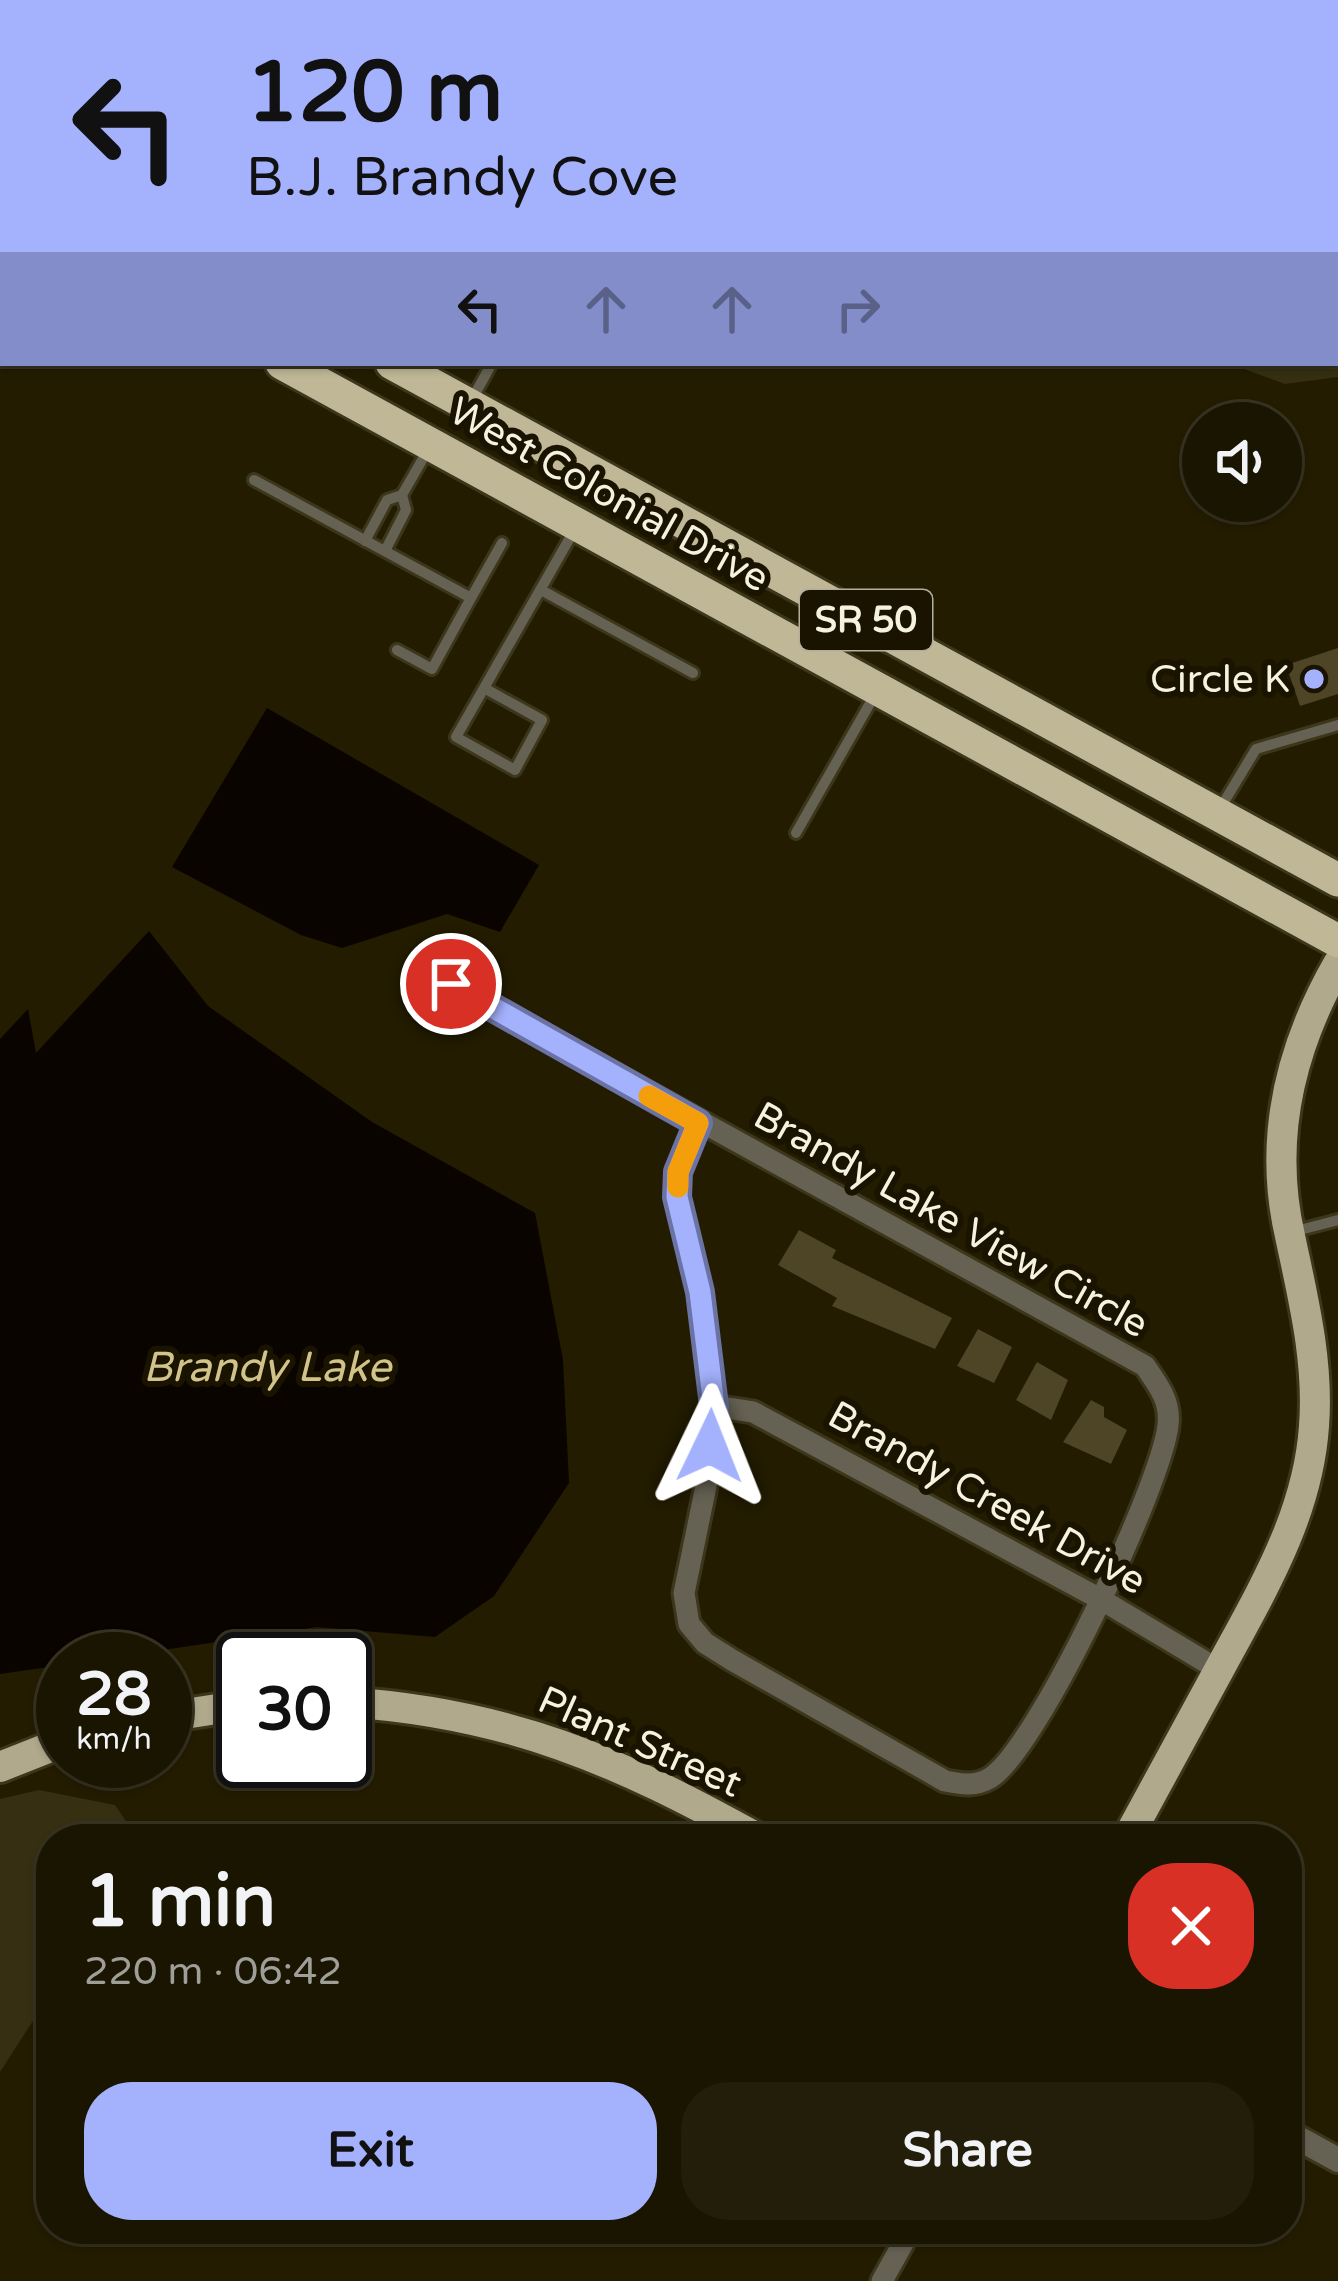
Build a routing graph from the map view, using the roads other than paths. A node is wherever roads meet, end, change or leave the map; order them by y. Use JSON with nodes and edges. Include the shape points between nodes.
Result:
{"nodes":[{"id":1,"x":287,"y":366,"type":"edge"},
{"id":2,"x":397,"y":366,"type":"edge"},
{"id":3,"x":491,"y":366,"type":"edge"},
{"id":4,"x":357,"y":404,"type":"junction"},
{"id":5,"x":469,"y":406,"type":"junction"},
{"id":6,"x":431,"y":445,"type":"junction"},
{"id":7,"x":254,"y":479,"type":"dead end"},
{"id":8,"x":620,"y":488,"type":"junction"},
{"id":9,"x":402,"y":495,"type":"junction"},
{"id":10,"x":577,"y":526,"type":"junction"},
{"id":11,"x":365,"y":541,"type":"junction"},
{"id":12,"x":502,"y":543,"type":"dead end"},
{"id":13,"x":385,"y":551,"type":"junction"},
{"id":14,"x":541,"y":590,"type":"junction"},
{"id":15,"x":471,"y":598,"type":"junction"},
{"id":16,"x":398,"y":650,"type":"dead end"},
{"id":17,"x":693,"y":673,"type":"dead end"},
{"id":18,"x":484,"y":688,"type":"junction"},
{"id":19,"x":878,"y":688,"type":"junction"},
{"id":20,"x":1338,"y":725,"type":"edge"},
{"id":21,"x":1218,"y":814,"type":"junction"},
{"id":22,"x":796,"y":833,"type":"dead end"},
{"id":23,"x":1338,"y":880,"type":"edge"},
{"id":24,"x":1338,"y":941,"type":"edge"},
{"id":25,"x":1338,"y":964,"type":"edge"},
{"id":26,"x":451,"y":984,"type":"dead end"},
{"id":27,"x":698,"y":1123,"type":"junction"},
{"id":28,"x":1338,"y":1220,"type":"edge"},
{"id":29,"x":1288,"y":1232,"type":"junction"},
{"id":30,"x":714,"y":1406,"type":"junction"},
{"id":31,"x":1326,"y":1427,"type":"edge"},
{"id":32,"x":1102,"y":1600,"type":"junction"},
{"id":33,"x":1219,"y":1670,"type":"junction"},
{"id":34,"x":372,"y":1704,"type":"edge"},
{"id":35,"x":36,"y":1753,"type":"edge"},
{"id":36,"x":0,"y":1767,"type":"edge"},
{"id":37,"x":730,"y":1824,"type":"edge"},
{"id":38,"x":1135,"y":1824,"type":"edge"},
{"id":39,"x":1302,"y":2140,"type":"edge"},
{"id":40,"x":1338,"y":2160,"type":"edge"},
{"id":41,"x":903,"y":2244,"type":"edge"},
{"id":42,"x":882,"y":2281,"type":"edge"}],
"edges":[{"from":1,"to":4,"type":"highway","name":"West Colonial Drive","number":"SR 50"},
{"from":2,"to":5,"type":"highway","name":"West Colonial Drive","number":"SR 50"},
{"from":3,"to":5,"type":"lane"},
{"from":4,"to":5,"type":"highway","via":[[430,421]]},
{"from":4,"to":6,"type":"highway","name":"West Colonial Drive","number":"SR 50"},
{"from":5,"to":8,"type":"highway","name":"West Colonial Drive","number":"SR 50"},
{"from":6,"to":8,"type":"highway","via":[[487,437]]},
{"from":6,"to":9,"type":"lane"},
{"from":6,"to":10,"type":"highway","name":"West Colonial Drive","number":"SR 50"},
{"from":7,"to":11,"type":"lane"},
{"from":8,"to":21,"type":"highway","name":"West Colonial Drive","number":"SR 50"},
{"from":9,"to":11,"type":"lane","via":[[387,500]]},
{"from":9,"to":13,"type":"lane","via":[[406,510]]},
{"from":10,"to":14,"type":"lane"},
{"from":10,"to":19,"type":"highway","name":"West Colonial Drive","number":"SR 50"},
{"from":11,"to":13,"type":"lane"},
{"from":12,"to":15,"type":"lane"},
{"from":13,"to":15,"type":"lane"},
{"from":14,"to":17,"type":"lane"},
{"from":14,"to":18,"type":"lane"},
{"from":15,"to":16,"type":"lane","via":[[432,669]]},
{"from":18,"to":18,"type":"lane","via":[[456,737],[515,770],[542,720]]},
{"from":19,"to":22,"type":"lane"},
{"from":19,"to":24,"type":"highway","name":"West Colonial Drive","number":"SR 50"},
{"from":20,"to":21,"type":"lane","via":[[1256,749]]},
{"from":21,"to":23,"type":"highway","name":"West Colonial Drive","number":"SR 50"},
{"from":25,"to":29,"type":"main road","via":[[1307,1023],[1286,1097]]},
{"from":26,"to":27,"type":"street"},
{"from":27,"to":30,"type":"street","name":"Brandy Lake View Circle","via":[[677,1197],[700,1292]]},
{"from":27,"to":32,"type":"street","name":"Brandy Lake View Circle","via":[[1145,1366],[1166,1396],[1169,1423],[1152,1491]]},
{"from":28,"to":29,"type":"lane"},
{"from":29,"to":31,"type":"main road"},
{"from":30,"to":32,"type":"street","name":"Brandy Creek Drive","via":[[753,1412]]},
{"from":30,"to":32,"type":"street","name":"Brandy Lake View Circle","via":[[684,1593],[689,1624],[732,1660],[944,1781],[990,1778],[1012,1756]]},
{"from":31,"to":33,"type":"main road","via":[[1289,1536]]},
{"from":32,"to":33,"type":"street","name":"Brandy Creek Drive"},
{"from":33,"to":38,"type":"main road"},
{"from":34,"to":37,"type":"main road","name":"Plant Street","via":[[553,1739]]},
{"from":35,"to":36,"type":"main road"},
{"from":39,"to":40,"type":"street"},
{"from":41,"to":42,"type":"street"}]}
